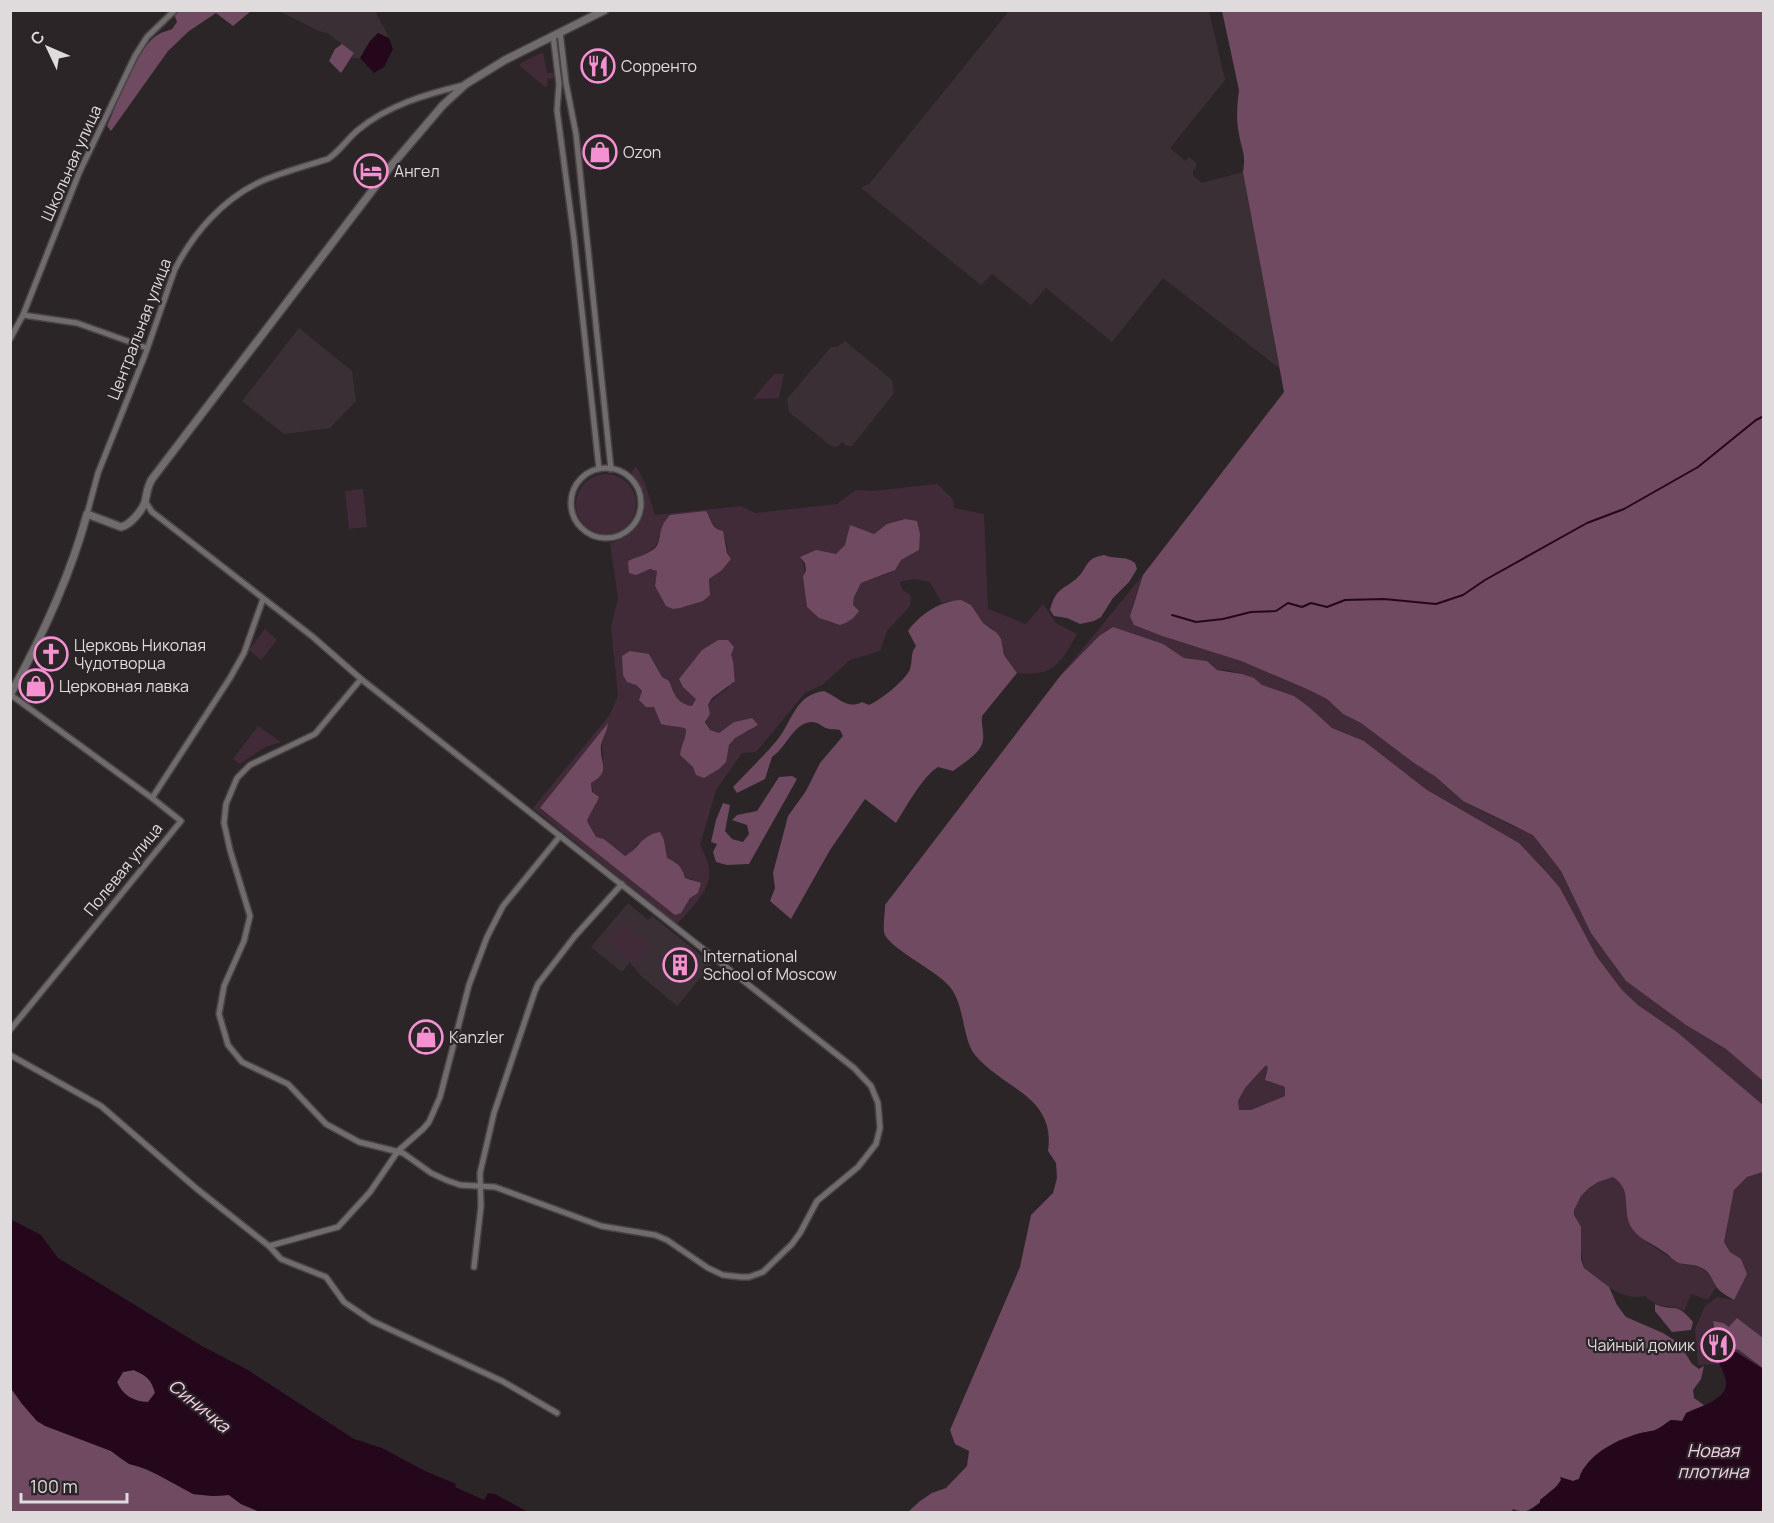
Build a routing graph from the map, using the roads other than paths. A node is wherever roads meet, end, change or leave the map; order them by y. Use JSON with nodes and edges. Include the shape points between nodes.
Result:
{"nodes":[{"id":1,"x":175,"y":10,"type":"edge"},
{"id":2,"x":605,"y":10,"type":"edge"},
{"id":3,"x":557,"y":34,"type":"junction"},
{"id":4,"x":466,"y":84,"type":"junction"},
{"id":5,"x":23,"y":315,"type":"junction"},
{"id":6,"x":10,"y":339,"type":"edge"},
{"id":7,"x":147,"y":348,"type":"junction"},
{"id":8,"x":599,"y":469,"type":"junction"},
{"id":9,"x":611,"y":469,"type":"junction"},
{"id":10,"x":145,"y":501,"type":"junction"},
{"id":11,"x":87,"y":514,"type":"junction"},
{"id":12,"x":263,"y":599,"type":"junction"},
{"id":13,"x":361,"y":679,"type":"junction"},
{"id":14,"x":11,"y":695,"type":"edge"},
{"id":15,"x":152,"y":798,"type":"junction"},
{"id":16,"x":560,"y":836,"type":"junction"},
{"id":17,"x":622,"y":884,"type":"junction"},
{"id":18,"x":10,"y":1030,"type":"edge"},
{"id":19,"x":10,"y":1055,"type":"edge"},
{"id":20,"x":398,"y":1151,"type":"junction"},
{"id":21,"x":481,"y":1186,"type":"junction"},
{"id":22,"x":269,"y":1246,"type":"junction"},
{"id":23,"x":474,"y":1267,"type":"dead end"},
{"id":24,"x":557,"y":1413,"type":"dead end"}],
"edges":[{"from":1,"to":5,"type":"street","name":"Школьная улица","via":[[147,37],[135,56],[79,173]]},
{"from":2,"to":3,"type":"street"},
{"from":3,"to":4,"type":"street"},
{"from":3,"to":8,"type":"street","via":[[558,110]]},
{"from":3,"to":9,"type":"street","via":[[576,134]]},
{"from":4,"to":7,"type":"street","name":"Центральная улица","via":[[410,100],[368,123],[328,159],[262,182],[230,201],[182,255]]},
{"from":4,"to":10,"type":"street","via":[[428,121],[152,478]]},
{"from":5,"to":6,"type":"street","name":"Школьная улица"},
{"from":5,"to":7,"type":"street","via":[[77,323]]},
{"from":7,"to":11,"type":"street","name":"Центральная улица","via":[[98,473]]},
{"from":8,"to":9,"type":"street"},
{"from":8,"to":9,"type":"street","via":[[580,480],[571,500],[576,522],[584,531],[605,539],[626,532],[634,524],[641,503],[634,482]]},
{"from":10,"to":11,"type":"street","via":[[126,526]]},
{"from":10,"to":12,"type":"street","via":[[160,518]]},
{"from":11,"to":14,"type":"street","name":"Центральная улица","via":[[51,614]]},
{"from":12,"to":13,"type":"street"},
{"from":12,"to":15,"type":"street","name":"Полевая улица","via":[[244,653]]},
{"from":13,"to":16,"type":"street"},
{"from":13,"to":20,"type":"street","via":[[315,734],[250,765],[237,778],[226,804],[224,823],[250,916],[219,1014],[228,1045],[242,1062],[288,1084],[326,1124],[359,1142]]},
{"from":14,"to":15,"type":"street"},
{"from":15,"to":18,"type":"street","name":"Полевая улица","via":[[181,821]]},
{"from":16,"to":17,"type":"street"},
{"from":16,"to":20,"type":"street","via":[[498,914],[469,985],[441,1097],[423,1129]]},
{"from":17,"to":21,"type":"street","via":[[538,984],[494,1113],[480,1173]]},
{"from":17,"to":21,"type":"street","via":[[863,1076],[871,1086],[879,1112],[876,1144],[858,1167],[817,1201],[792,1244],[763,1272],[749,1277],[716,1272],[655,1235],[601,1226],[495,1187]]},
{"from":19,"to":22,"type":"street","via":[[101,1106]]},
{"from":20,"to":21,"type":"street","via":[[446,1180]]},
{"from":20,"to":22,"type":"street","via":[[370,1192],[338,1227]]},
{"from":21,"to":23,"type":"street"},
{"from":22,"to":24,"type":"street","via":[[281,1259],[326,1277],[344,1302],[372,1321],[502,1381]]}]}
